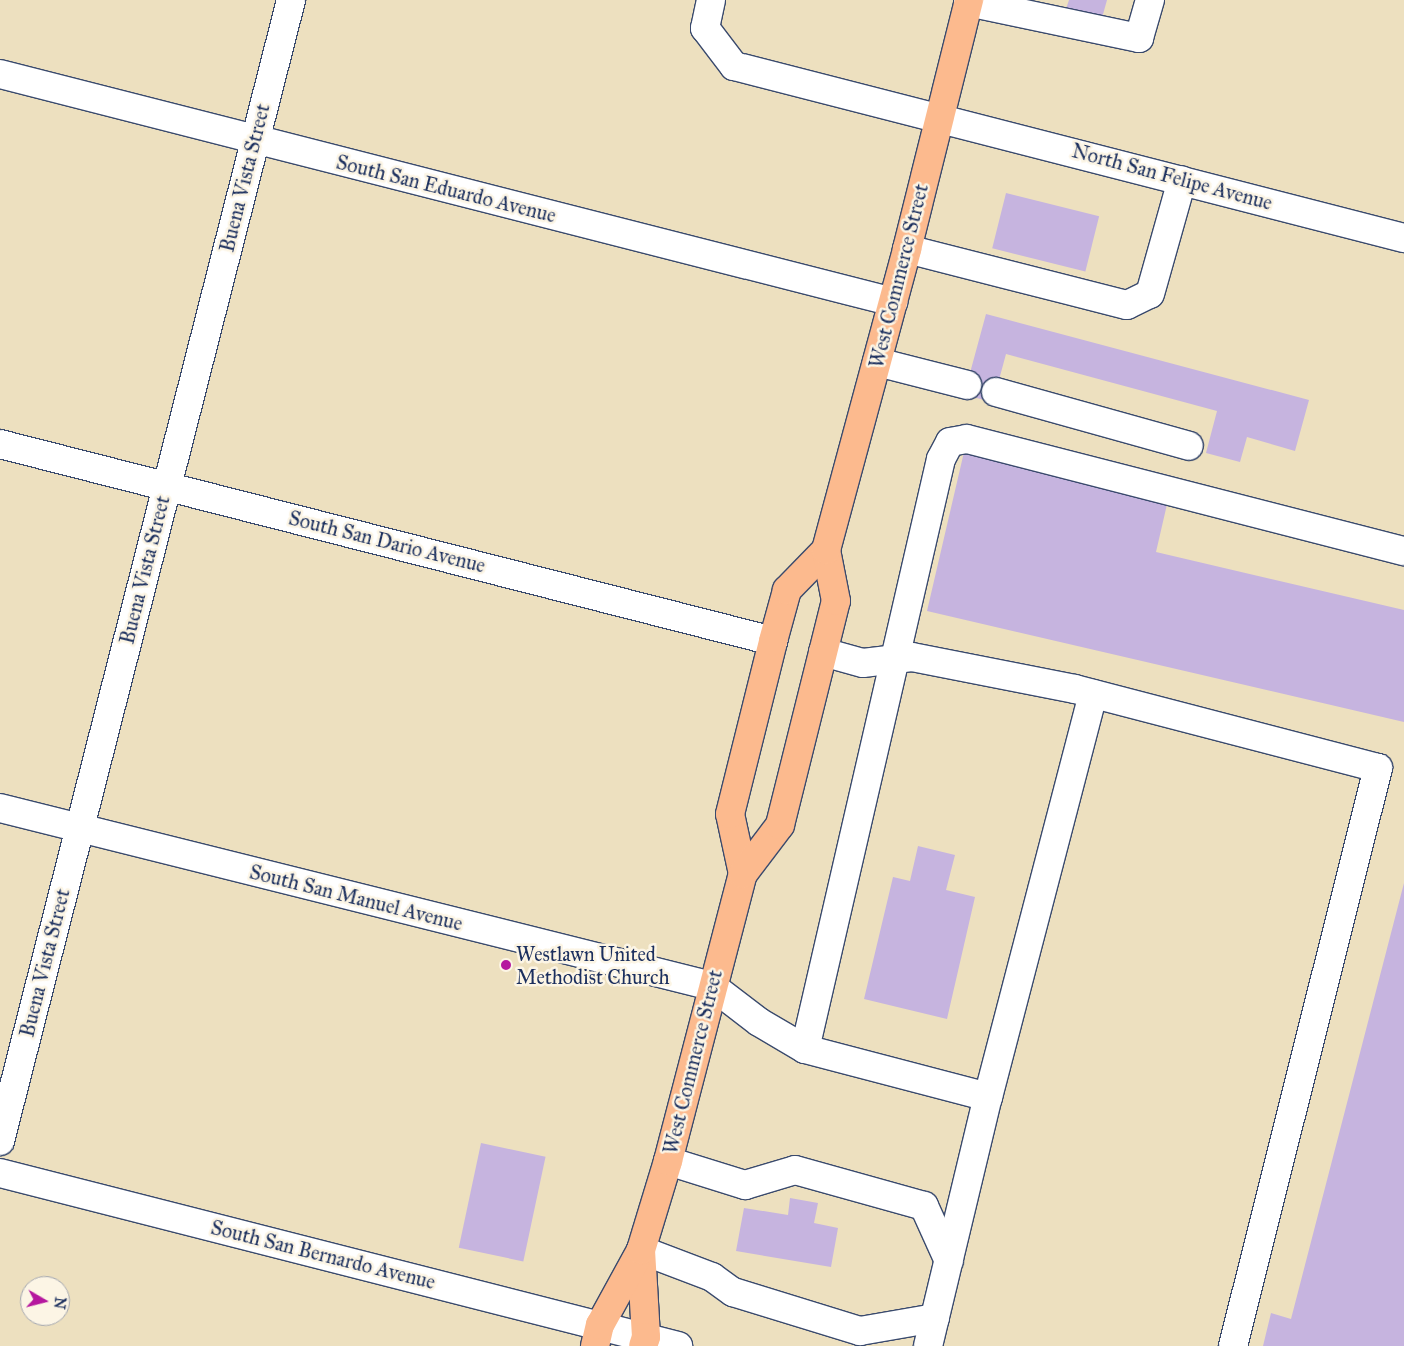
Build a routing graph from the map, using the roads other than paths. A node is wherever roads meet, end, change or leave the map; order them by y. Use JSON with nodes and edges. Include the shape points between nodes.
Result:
{"nodes":[{"id":1,"x":291,"y":0,"type":"edge"},
{"id":2,"x":711,"y":0,"type":"edge"},
{"id":3,"x":1150,"y":0,"type":"edge"},
{"id":4,"x":968,"y":1,"type":"edge"},
{"id":5,"x":0,"y":74,"type":"edge"},
{"id":6,"x":940,"y":117,"type":"junction"},
{"id":7,"x":255,"y":140,"type":"junction"},
{"id":8,"x":1182,"y":180,"type":"junction"},
{"id":9,"x":1404,"y":238,"type":"edge"},
{"id":10,"x":907,"y":249,"type":"junction"},
{"id":11,"x":893,"y":302,"type":"junction"},
{"id":12,"x":877,"y":362,"type":"junction"},
{"id":13,"x":967,"y":385,"type":"dead end"},
{"id":14,"x":996,"y":392,"type":"dead end"},
{"id":15,"x":0,"y":444,"type":"edge"},
{"id":16,"x":1189,"y":446,"type":"dead end"},
{"id":17,"x":166,"y":486,"type":"junction"},
{"id":18,"x":826,"y":550,"type":"junction"},
{"id":19,"x":1404,"y":551,"type":"edge"},
{"id":20,"x":773,"y":641,"type":"junction"},
{"id":21,"x":823,"y":652,"type":"junction"},
{"id":22,"x":895,"y":659,"type":"junction"},
{"id":23,"x":1094,"y":694,"type":"junction"},
{"id":24,"x":0,"y":808,"type":"edge"},
{"id":25,"x":79,"y":828,"type":"junction"},
{"id":26,"x":743,"y":874,"type":"junction"},
{"id":27,"x":712,"y":986,"type":"junction"},
{"id":28,"x":806,"y":1049,"type":"junction"},
{"id":29,"x":988,"y":1097,"type":"junction"},
{"id":30,"x":0,"y":1141,"type":"edge"},
{"id":31,"x":668,"y":1161,"type":"junction"},
{"id":32,"x":0,"y":1173,"type":"edge"},
{"id":33,"x":641,"y":1250,"type":"junction"},
{"id":34,"x":949,"y":1261,"type":"junction"},
{"id":35,"x":935,"y":1318,"type":"junction"},
{"id":36,"x":597,"y":1335,"type":"edge"},
{"id":37,"x":644,"y":1341,"type":"edge"},
{"id":38,"x":678,"y":1346,"type":"edge"},
{"id":39,"x":928,"y":1346,"type":"edge"},
{"id":40,"x":1233,"y":1346,"type":"edge"}],
"edges":[{"from":1,"to":7,"type":"street","name":"Buena Vista Street"},
{"from":2,"to":6,"type":"street","name":"North San Felipe Avenue","via":[[704,28],[734,66]]},
{"from":3,"to":4,"type":"street","via":[[1139,38]]},
{"from":4,"to":6,"type":"main road","name":"West Commerce Street"},
{"from":5,"to":7,"type":"street","name":"South San Eduardo Avenue"},
{"from":6,"to":8,"type":"street","name":"North San Felipe Avenue"},
{"from":6,"to":10,"type":"main road","name":"West Commerce Street"},
{"from":7,"to":11,"type":"street","name":"South San Eduardo Avenue"},
{"from":7,"to":17,"type":"street","name":"Buena Vista Street"},
{"from":8,"to":9,"type":"street","name":"North San Felipe Avenue"},
{"from":8,"to":10,"type":"street","via":[[1150,294],[1127,305]]},
{"from":10,"to":11,"type":"main road","name":"West Commerce Street"},
{"from":11,"to":12,"type":"main road","name":"West Commerce Street"},
{"from":12,"to":13,"type":"street"},
{"from":12,"to":18,"type":"main road","name":"West Commerce Street"},
{"from":14,"to":16,"type":"street"},
{"from":15,"to":17,"type":"street","name":"South San Dario Avenue"},
{"from":17,"to":20,"type":"street","name":"South San Dario Avenue"},
{"from":17,"to":25,"type":"street","name":"Buena Vista Street"},
{"from":18,"to":20,"type":"main road","name":"West Commerce Street","via":[[787,590]]},
{"from":18,"to":21,"type":"main road","name":"West Commerce Street","via":[[836,601]]},
{"from":19,"to":22,"type":"street","via":[[1127,477],[967,439],[959,440],[950,442],[941,460]]},
{"from":20,"to":26,"type":"main road","name":"West Commerce Street","via":[[730,814]]},
{"from":21,"to":22,"type":"street","via":[[863,663]]},
{"from":21,"to":26,"type":"main road","name":"West Commerce Street","via":[[780,826]]},
{"from":22,"to":23,"type":"street","via":[[912,656]]},
{"from":22,"to":28,"type":"street"},
{"from":23,"to":29,"type":"street"},
{"from":23,"to":40,"type":"street","via":[[1378,768]]},
{"from":24,"to":25,"type":"street","name":"South San Manuel Avenue"},
{"from":25,"to":27,"type":"street","name":"South San Manuel Avenue"},
{"from":25,"to":30,"type":"street","name":"Buena Vista Street"},
{"from":26,"to":27,"type":"main road","name":"West Commerce Street"},
{"from":27,"to":28,"type":"street","via":[[759,1022]]},
{"from":27,"to":31,"type":"main road","name":"West Commerce Street"},
{"from":28,"to":29,"type":"street"},
{"from":29,"to":34,"type":"street"},
{"from":31,"to":33,"type":"main road","name":"West Commerce Street"},
{"from":31,"to":34,"type":"street","via":[[745,1185],[795,1170],[924,1206]]},
{"from":32,"to":36,"type":"street","name":"South San Bernardo Avenue"},
{"from":33,"to":35,"type":"street","via":[[712,1277],[733,1292],[860,1331]]},
{"from":33,"to":36,"type":"main road","name":"West Commerce Street"},
{"from":33,"to":37,"type":"main road","name":"West Commerce Street"},
{"from":34,"to":35,"type":"street"},
{"from":35,"to":39,"type":"street"},
{"from":36,"to":37,"type":"street","name":"South San Bernardo Avenue"},
{"from":37,"to":38,"type":"street","name":"South San Bernardo Avenue"}]}
